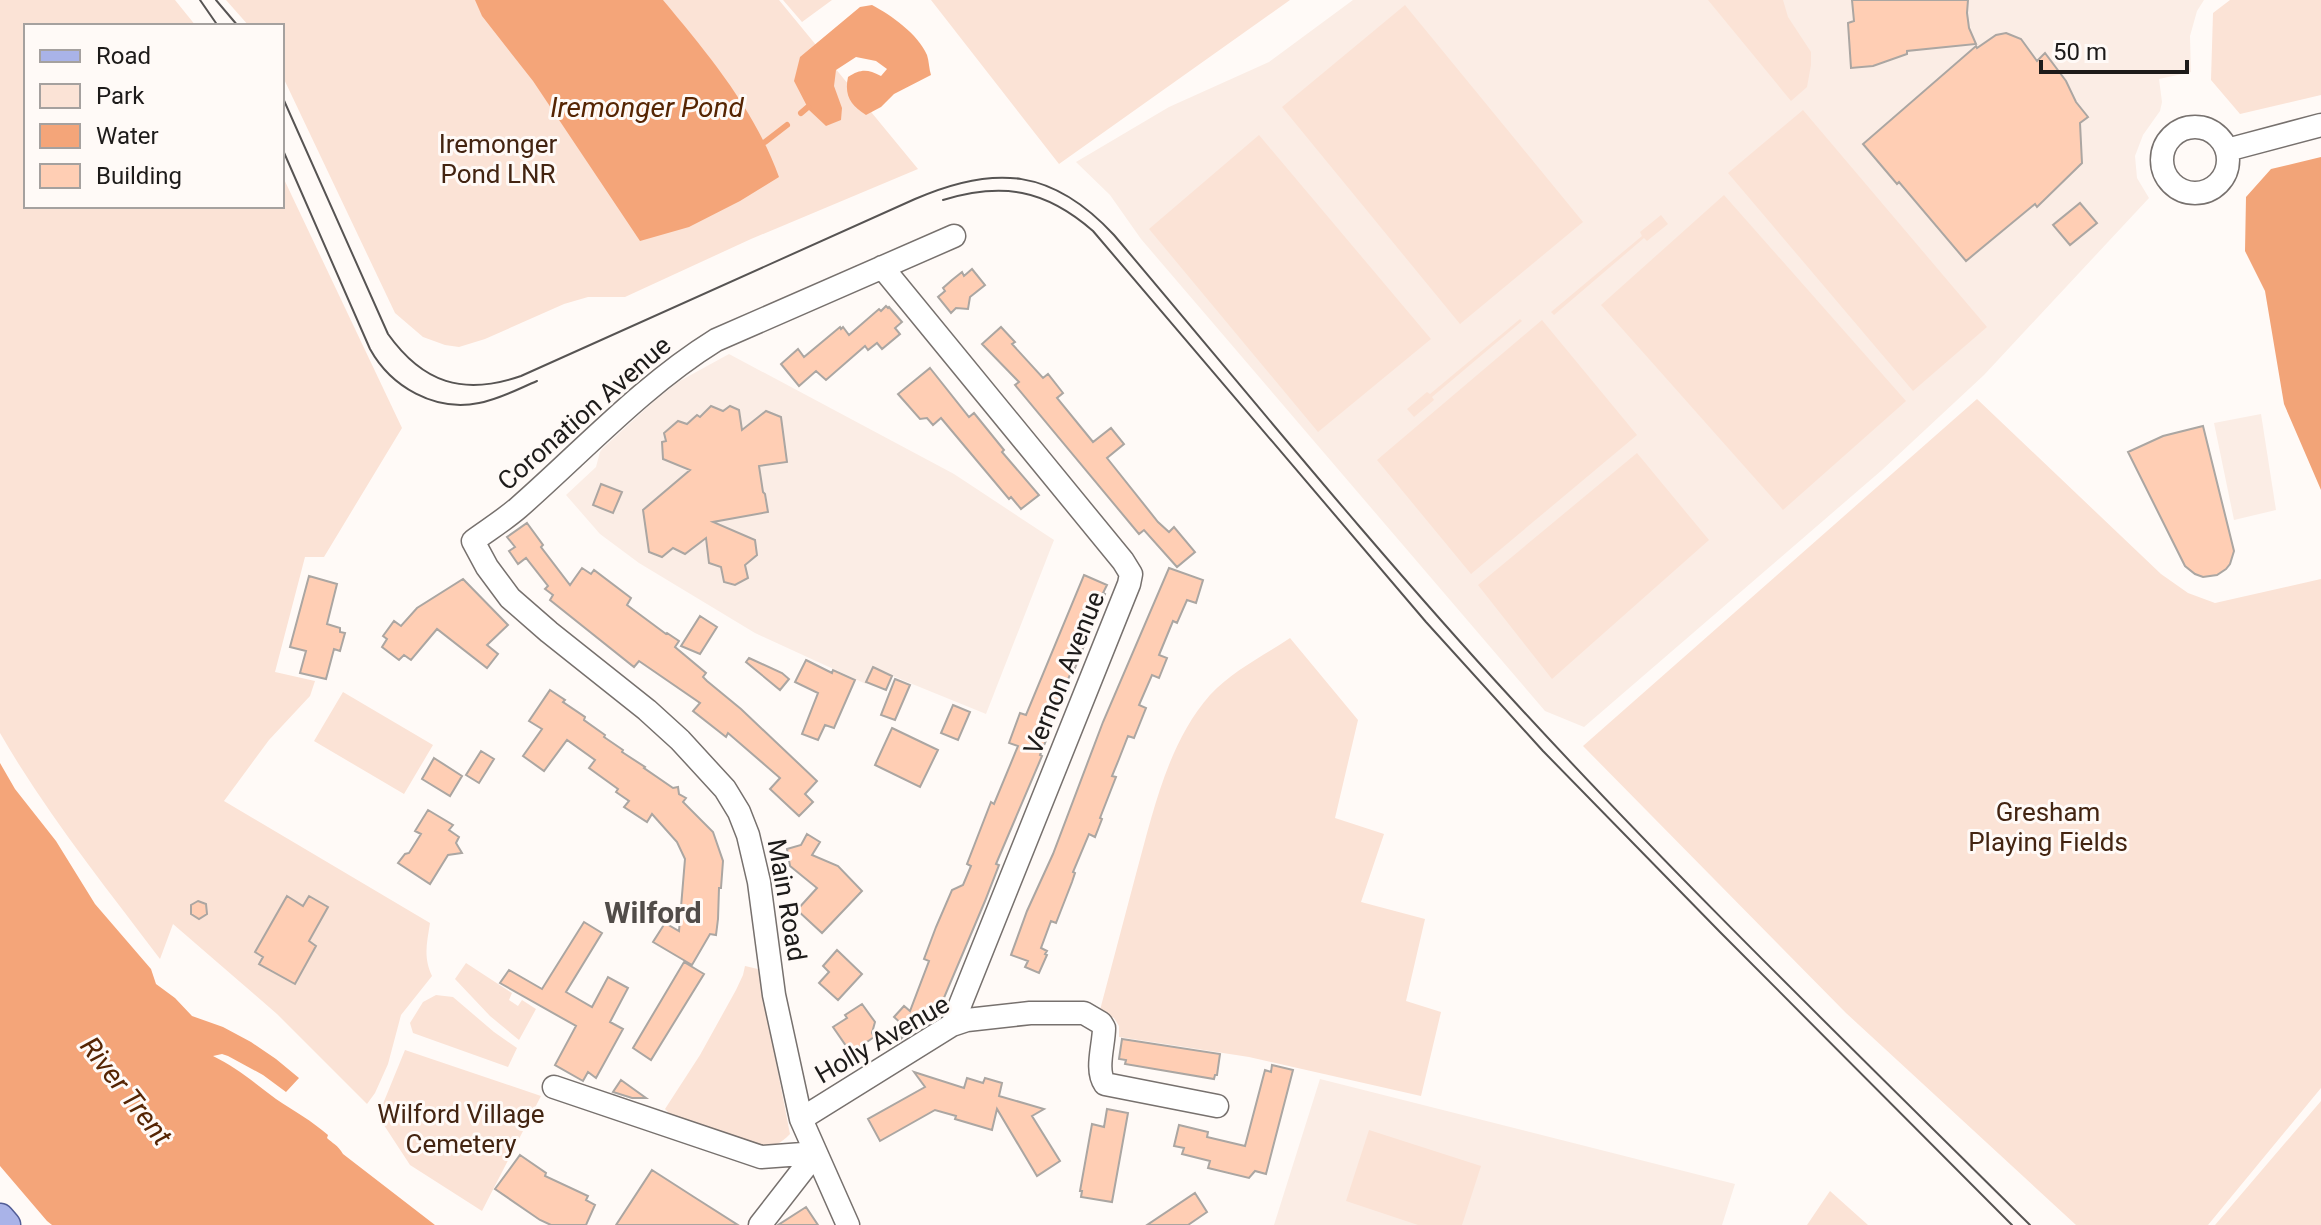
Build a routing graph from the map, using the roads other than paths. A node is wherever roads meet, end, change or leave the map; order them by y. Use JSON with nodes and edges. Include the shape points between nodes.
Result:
{"nodes":[{"id":1,"x":2321,"y":125,"type":"edge"},
{"id":2,"x":2227,"y":150,"type":"dead end"},
{"id":3,"x":954,"y":236,"type":"dead end"},
{"id":4,"x":882,"y":267,"type":"junction"},
{"id":5,"x":473,"y":541,"type":"joint"},
{"id":6,"x":952,"y":1025,"type":"junction"},
{"id":7,"x":554,"y":1087,"type":"dead end"},
{"id":8,"x":1217,"y":1106,"type":"dead end"},
{"id":9,"x":801,"y":1119,"type":"junction"},
{"id":10,"x":816,"y":1153,"type":"junction"},
{"id":11,"x":0,"y":1218,"type":"edge"},
{"id":12,"x":6,"y":1225,"type":"edge"},
{"id":13,"x":760,"y":1225,"type":"edge"},
{"id":14,"x":848,"y":1225,"type":"edge"}],
"edges":[{"from":1,"to":2,"type":"street"},
{"from":3,"to":4,"type":"street","name":"Coronation Avenue"},
{"from":4,"to":5,"type":"street","name":"Coronation Avenue","via":[[695,353]]},
{"from":4,"to":6,"type":"street","name":"Vernon Avenue","via":[[1131,574]]},
{"from":5,"to":9,"type":"street","name":"Main Road","via":[[510,598],[680,740],[739,812],[759,882],[774,995]]},
{"from":6,"to":8,"type":"street","name":"Holly Avenue","via":[[1030,1013],[1084,1013],[1104,1028],[1100,1073],[1105,1084]]},
{"from":6,"to":9,"type":"street","name":"Holly Avenue"},
{"from":7,"to":10,"type":"street","via":[[761,1157]]},
{"from":9,"to":10,"type":"street","name":"Main Road"},
{"from":10,"to":13,"type":"street"},
{"from":10,"to":14,"type":"street","name":"Main Road"},
{"from":11,"to":12,"type":"main road"}]}
